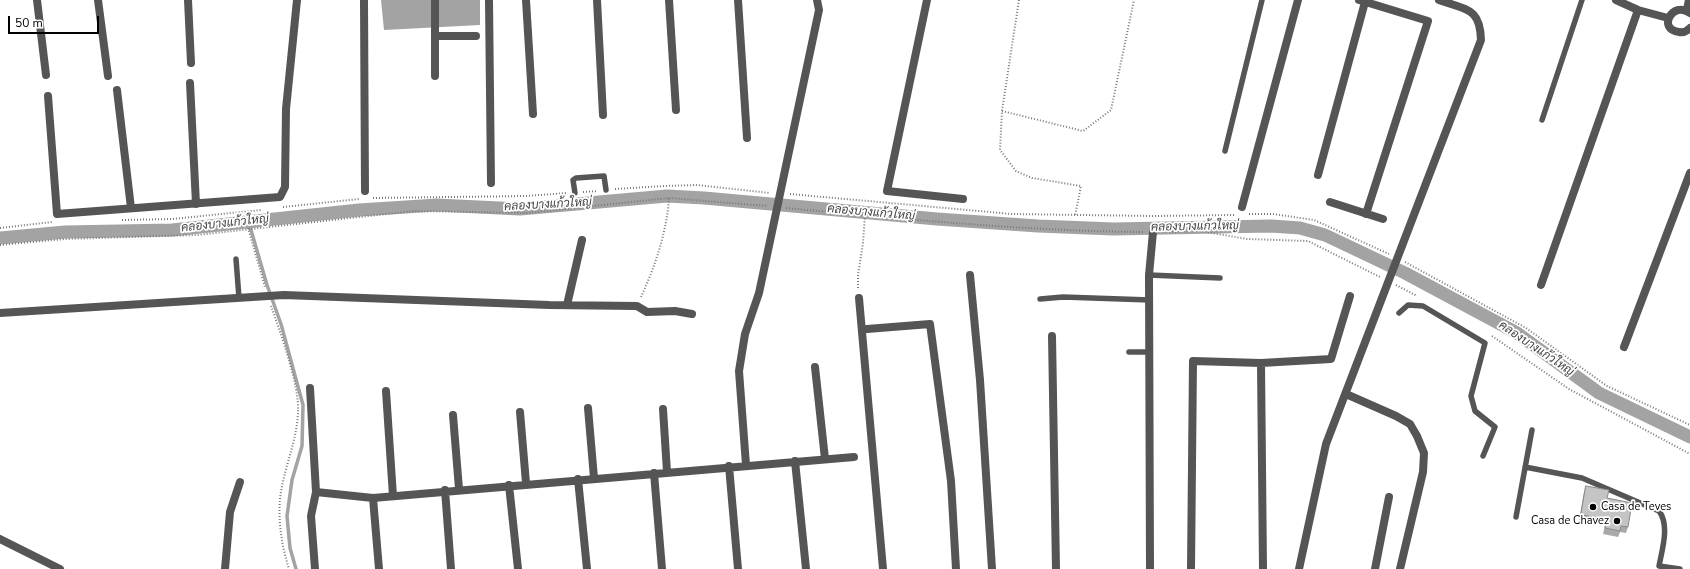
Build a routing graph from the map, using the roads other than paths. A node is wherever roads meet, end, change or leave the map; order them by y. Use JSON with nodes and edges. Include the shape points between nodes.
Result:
{"nodes":[{"id":1,"x":37,"y":0,"type":"edge"},
{"id":2,"x":98,"y":0,"type":"edge"},
{"id":3,"x":188,"y":0,"type":"edge"},
{"id":4,"x":298,"y":0,"type":"edge"},
{"id":5,"x":364,"y":0,"type":"edge"},
{"id":6,"x":435,"y":0,"type":"edge"},
{"id":7,"x":489,"y":0,"type":"edge"},
{"id":8,"x":526,"y":0,"type":"edge"},
{"id":9,"x":597,"y":0,"type":"edge"},
{"id":10,"x":669,"y":0,"type":"edge"},
{"id":11,"x":738,"y":0,"type":"edge"},
{"id":12,"x":817,"y":0,"type":"edge"},
{"id":13,"x":824,"y":0,"type":"edge"},
{"id":14,"x":927,"y":0,"type":"edge"},
{"id":15,"x":1262,"y":0,"type":"edge"},
{"id":16,"x":1298,"y":0,"type":"edge"},
{"id":17,"x":1439,"y":0,"type":"edge"},
{"id":18,"x":1582,"y":0,"type":"edge"},
{"id":19,"x":1616,"y":0,"type":"edge"},
{"id":20,"x":1689,"y":0,"type":"edge"},
{"id":21,"x":1362,"y":1,"type":"edge"},
{"id":22,"x":819,"y":10,"type":"junction"},
{"id":23,"x":1638,"y":10,"type":"junction"},
{"id":24,"x":1688,"y":11,"type":"edge"},
{"id":25,"x":1668,"y":18,"type":"junction"},
{"id":26,"x":1689,"y":30,"type":"edge"},
{"id":27,"x":435,"y":36,"type":"junction"},
{"id":28,"x":476,"y":36,"type":"dead end"},
{"id":29,"x":191,"y":63,"type":"dead end"},
{"id":30,"x":46,"y":75,"type":"dead end"},
{"id":31,"x":108,"y":76,"type":"dead end"},
{"id":32,"x":435,"y":76,"type":"dead end"},
{"id":33,"x":190,"y":83,"type":"dead end"},
{"id":34,"x":117,"y":90,"type":"dead end"},
{"id":35,"x":48,"y":96,"type":"dead end"},
{"id":36,"x":676,"y":110,"type":"dead end"},
{"id":37,"x":533,"y":114,"type":"dead end"},
{"id":38,"x":603,"y":115,"type":"dead end"},
{"id":39,"x":1542,"y":120,"type":"dead end"},
{"id":40,"x":746,"y":138,"type":"dead end"},
{"id":41,"x":1225,"y":151,"type":"dead end"},
{"id":42,"x":1690,"y":173,"type":"edge"},
{"id":43,"x":1318,"y":175,"type":"dead end"},
{"id":44,"x":491,"y":183,"type":"dead end"},
{"id":45,"x":606,"y":190,"type":"road end"},
{"id":46,"x":365,"y":191,"type":"dead end"},
{"id":47,"x":575,"y":193,"type":"road end"},
{"id":48,"x":963,"y":199,"type":"dead end"},
{"id":49,"x":1330,"y":202,"type":"dead end"},
{"id":50,"x":196,"y":204,"type":"junction"},
{"id":51,"x":131,"y":208,"type":"junction"},
{"id":52,"x":1243,"y":212,"type":"road end"},
{"id":53,"x":1366,"y":214,"type":"junction"},
{"id":54,"x":1382,"y":219,"type":"dead end"},
{"id":55,"x":1153,"y":232,"type":"road end"},
{"id":56,"x":582,"y":240,"type":"dead end"},
{"id":57,"x":236,"y":259,"type":"dead end"},
{"id":58,"x":970,"y":275,"type":"dead end"},
{"id":59,"x":1150,"y":275,"type":"junction"},
{"id":60,"x":1220,"y":278,"type":"dead end"},
{"id":61,"x":1541,"y":285,"type":"dead end"},
{"id":62,"x":1350,"y":296,"type":"dead end"},
{"id":63,"x":239,"y":298,"type":"junction"},
{"id":64,"x":859,"y":298,"type":"road end"},
{"id":65,"x":1040,"y":299,"type":"dead end"},
{"id":66,"x":1150,"y":300,"type":"junction"},
{"id":67,"x":567,"y":306,"type":"junction"},
{"id":68,"x":1399,"y":313,"type":"dead end"},
{"id":69,"x":0,"y":314,"type":"edge"},
{"id":70,"x":692,"y":314,"type":"dead end"},
{"id":71,"x":867,"y":328,"type":"dead end"},
{"id":72,"x":1052,"y":336,"type":"dead end"},
{"id":73,"x":1624,"y":347,"type":"dead end"},
{"id":74,"x":1129,"y":352,"type":"dead end"},
{"id":75,"x":1150,"y":352,"type":"junction"},
{"id":76,"x":1261,"y":363,"type":"junction"},
{"id":77,"x":815,"y":367,"type":"dead end"},
{"id":78,"x":310,"y":388,"type":"dead end"},
{"id":79,"x":386,"y":391,"type":"dead end"},
{"id":80,"x":1346,"y":394,"type":"junction"},
{"id":81,"x":588,"y":408,"type":"dead end"},
{"id":82,"x":663,"y":409,"type":"dead end"},
{"id":83,"x":520,"y":412,"type":"dead end"},
{"id":84,"x":453,"y":415,"type":"dead end"},
{"id":85,"x":1532,"y":430,"type":"dead end"},
{"id":86,"x":1483,"y":456,"type":"dead end"},
{"id":87,"x":854,"y":457,"type":"dead end"},
{"id":88,"x":825,"y":459,"type":"junction"},
{"id":89,"x":795,"y":461,"type":"junction"},
{"id":90,"x":746,"y":465,"type":"junction"},
{"id":91,"x":728,"y":466,"type":"junction"},
{"id":92,"x":1525,"y":467,"type":"junction"},
{"id":93,"x":667,"y":472,"type":"junction"},
{"id":94,"x":654,"y":473,"type":"junction"},
{"id":95,"x":594,"y":478,"type":"junction"},
{"id":96,"x":578,"y":479,"type":"junction"},
{"id":97,"x":240,"y":482,"type":"dead end"},
{"id":98,"x":526,"y":483,"type":"junction"},
{"id":99,"x":510,"y":485,"type":"junction"},
{"id":100,"x":459,"y":489,"type":"junction"},
{"id":101,"x":445,"y":490,"type":"junction"},
{"id":102,"x":316,"y":492,"type":"junction"},
{"id":103,"x":393,"y":496,"type":"junction"},
{"id":104,"x":1389,"y":497,"type":"dead end"},
{"id":105,"x":373,"y":498,"type":"junction"},
{"id":106,"x":1516,"y":517,"type":"dead end"},
{"id":107,"x":0,"y":539,"type":"edge"},
{"id":108,"x":60,"y":569,"type":"edge"},
{"id":109,"x":225,"y":569,"type":"edge"},
{"id":110,"x":315,"y":569,"type":"edge"},
{"id":111,"x":379,"y":569,"type":"edge"},
{"id":112,"x":451,"y":569,"type":"edge"},
{"id":113,"x":518,"y":569,"type":"edge"},
{"id":114,"x":587,"y":569,"type":"edge"},
{"id":115,"x":662,"y":569,"type":"edge"},
{"id":116,"x":738,"y":569,"type":"edge"},
{"id":117,"x":806,"y":569,"type":"edge"},
{"id":118,"x":883,"y":569,"type":"edge"},
{"id":119,"x":956,"y":569,"type":"edge"},
{"id":120,"x":992,"y":569,"type":"edge"},
{"id":121,"x":1056,"y":569,"type":"edge"},
{"id":122,"x":1150,"y":569,"type":"edge"},
{"id":123,"x":1191,"y":569,"type":"edge"},
{"id":124,"x":1263,"y":569,"type":"edge"},
{"id":125,"x":1299,"y":569,"type":"edge"},
{"id":126,"x":1375,"y":569,"type":"edge"},
{"id":127,"x":1400,"y":569,"type":"edge"},
{"id":128,"x":1680,"y":569,"type":"edge"}],
"edges":[{"from":1,"to":30,"type":"street"},
{"from":2,"to":31,"type":"street"},
{"from":3,"to":29,"type":"street"},
{"from":4,"to":50,"type":"street","via":[[286,109],[286,187],[280,197]]},
{"from":5,"to":46,"type":"street"},
{"from":6,"to":27,"type":"street"},
{"from":7,"to":44,"type":"street"},
{"from":8,"to":37,"type":"street"},
{"from":9,"to":38,"type":"street"},
{"from":10,"to":36,"type":"street"},
{"from":11,"to":40,"type":"street"},
{"from":12,"to":22,"type":"street"},
{"from":13,"to":22,"type":"street"},
{"from":14,"to":48,"type":"street","via":[[888,191]]},
{"from":15,"to":41,"type":"lane"},
{"from":16,"to":52,"type":"street"},
{"from":17,"to":80,"type":"street","via":[[1471,11],[1477,17],[1481,40]]},
{"from":18,"to":39,"type":"lane"},
{"from":19,"to":23,"type":"street"},
{"from":20,"to":24,"type":"street"},
{"from":21,"to":43,"type":"street"},
{"from":21,"to":53,"type":"street","via":[[1428,21]]},
{"from":22,"to":90,"type":"street","via":[[759,293],[745,334],[739,371]]},
{"from":23,"to":25,"type":"street"},
{"from":23,"to":61,"type":"street"},
{"from":24,"to":25,"type":"street","via":[[1675,9]]},
{"from":25,"to":26,"type":"street","via":[[1669,26],[1674,31],[1682,33]]},
{"from":27,"to":28,"type":"street"},
{"from":27,"to":32,"type":"street"},
{"from":33,"to":50,"type":"street"},
{"from":34,"to":51,"type":"street"},
{"from":35,"to":51,"type":"street","via":[[57,214]]},
{"from":42,"to":73,"type":"street"},
{"from":45,"to":47,"type":"lane","via":[[604,176],[576,178],[573,180]]},
{"from":49,"to":53,"type":"street"},
{"from":50,"to":51,"type":"street"},
{"from":53,"to":54,"type":"street"},
{"from":55,"to":59,"type":"street"},
{"from":56,"to":67,"type":"street"},
{"from":57,"to":63,"type":"lane"},
{"from":58,"to":120,"type":"street","via":[[980,380]]},
{"from":59,"to":60,"type":"lane"},
{"from":59,"to":66,"type":"street"},
{"from":62,"to":76,"type":"street","via":[[1331,359]]},
{"from":63,"to":67,"type":"street","via":[[284,295]]},
{"from":63,"to":69,"type":"street"},
{"from":64,"to":118,"type":"street"},
{"from":65,"to":66,"type":"lane","via":[[1063,297]]},
{"from":66,"to":75,"type":"street"},
{"from":67,"to":70,"type":"street","via":[[637,306],[650,313],[675,311]]},
{"from":68,"to":86,"type":"lane","via":[[1408,305],[1423,306],[1485,343],[1471,396],[1475,411],[1495,427]]},
{"from":71,"to":119,"type":"street","via":[[930,324],[951,481]]},
{"from":72,"to":121,"type":"street"},
{"from":74,"to":75,"type":"lane"},
{"from":75,"to":122,"type":"street"},
{"from":76,"to":123,"type":"street","via":[[1193,361]]},
{"from":76,"to":124,"type":"street"},
{"from":77,"to":88,"type":"street"},
{"from":78,"to":102,"type":"street"},
{"from":79,"to":103,"type":"street"},
{"from":80,"to":125,"type":"street","via":[[1326,444]]},
{"from":80,"to":127,"type":"street","via":[[1410,424],[1424,453],[1423,472]]},
{"from":81,"to":95,"type":"street"},
{"from":82,"to":93,"type":"street"},
{"from":83,"to":98,"type":"street"},
{"from":84,"to":100,"type":"street"},
{"from":85,"to":92,"type":"lane"},
{"from":87,"to":88,"type":"street"},
{"from":88,"to":89,"type":"street"},
{"from":89,"to":90,"type":"street"},
{"from":89,"to":117,"type":"street"},
{"from":90,"to":91,"type":"street"},
{"from":91,"to":93,"type":"street"},
{"from":91,"to":116,"type":"street"},
{"from":92,"to":106,"type":"lane"},
{"from":92,"to":128,"type":"lane","via":[[1582,478],[1659,511],[1665,525],[1660,566]]},
{"from":93,"to":94,"type":"street"},
{"from":94,"to":95,"type":"street"},
{"from":94,"to":115,"type":"street"},
{"from":95,"to":96,"type":"street"},
{"from":96,"to":98,"type":"street"},
{"from":96,"to":114,"type":"street"},
{"from":97,"to":109,"type":"street","via":[[230,512]]},
{"from":98,"to":99,"type":"street"},
{"from":99,"to":100,"type":"street"},
{"from":99,"to":113,"type":"street"},
{"from":100,"to":101,"type":"street"},
{"from":101,"to":103,"type":"street"},
{"from":101,"to":112,"type":"street"},
{"from":102,"to":105,"type":"street"},
{"from":102,"to":110,"type":"street","via":[[310,516]]},
{"from":103,"to":105,"type":"street"},
{"from":104,"to":126,"type":"street"},
{"from":105,"to":111,"type":"street"},
{"from":107,"to":108,"type":"street"}]}
